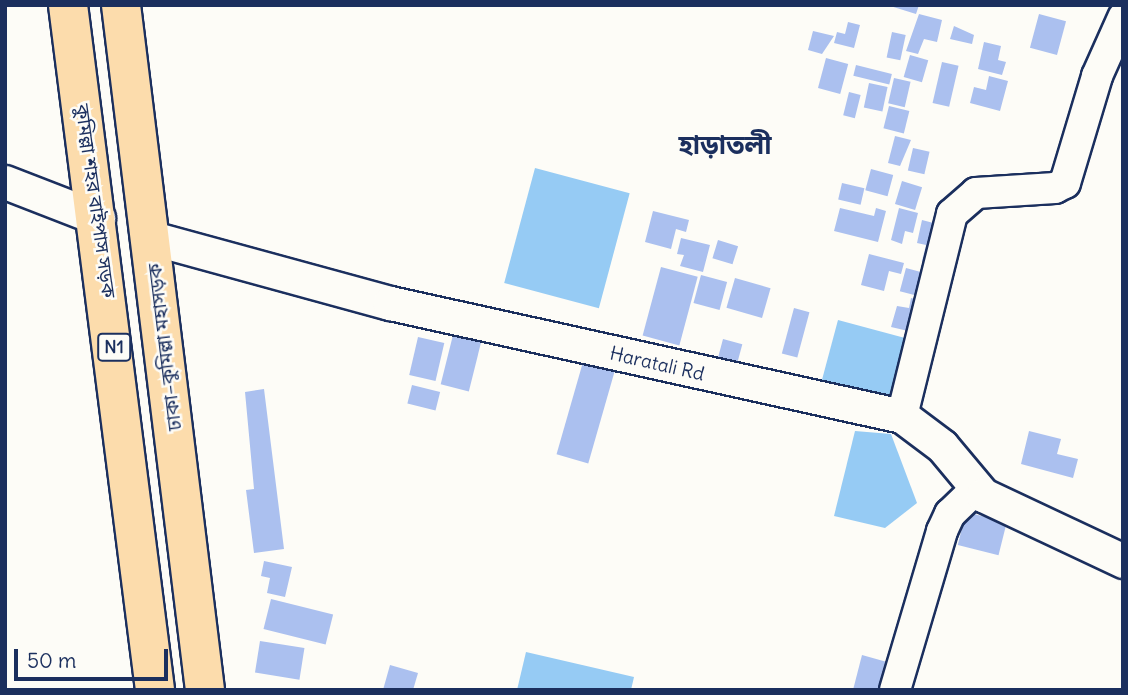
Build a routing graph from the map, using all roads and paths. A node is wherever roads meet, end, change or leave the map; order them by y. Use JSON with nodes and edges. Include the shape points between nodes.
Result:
{"nodes":[{"id":1,"x":68,"y":5,"type":"edge"},
{"id":2,"x":121,"y":5,"type":"edge"},
{"id":3,"x":1123,"y":18,"type":"edge"},
{"id":4,"x":5,"y":182,"type":"edge"},
{"id":5,"x":98,"y":218,"type":"junction"},
{"id":6,"x":152,"y":238,"type":"junction"},
{"id":7,"x":902,"y":416,"type":"junction"},
{"id":8,"x":976,"y":489,"type":"junction"},
{"id":9,"x":1123,"y":561,"type":"edge"},
{"id":10,"x":155,"y":690,"type":"edge"},
{"id":11,"x":205,"y":690,"type":"edge"},
{"id":12,"x":895,"y":690,"type":"edge"}],
"edges":[{"from":1,"to":5,"type":"highway","name":"কুমিল্লা শহর বাইপাস সড়ক","number":"N1"},
{"from":2,"to":6,"type":"highway","name":"ঢাকা–কুমিল্লা মহাসড়ক"},
{"from":3,"to":7,"type":"street","via":[[1097,76],[1065,183],[1055,188],[976,194],[965,198],[952,214]]},
{"from":4,"to":5,"type":"main road"},
{"from":5,"to":10,"type":"highway","name":"কুমিল্লা শহর বাইপাস সড়ক","number":"N1"},
{"from":6,"to":7,"type":"main road","name":"Haratali Rd","via":[[403,306]]},
{"from":6,"to":11,"type":"highway","name":"ঢাকা–কুমিল্লা মহাসড়ক"},
{"from":7,"to":8,"type":"main road","name":"Haratali Rd","via":[[942,446]]},
{"from":8,"to":9,"type":"main road","name":"Haratali Rd"},
{"from":8,"to":12,"type":"street","via":[[950,514],[942,531]]}]}
